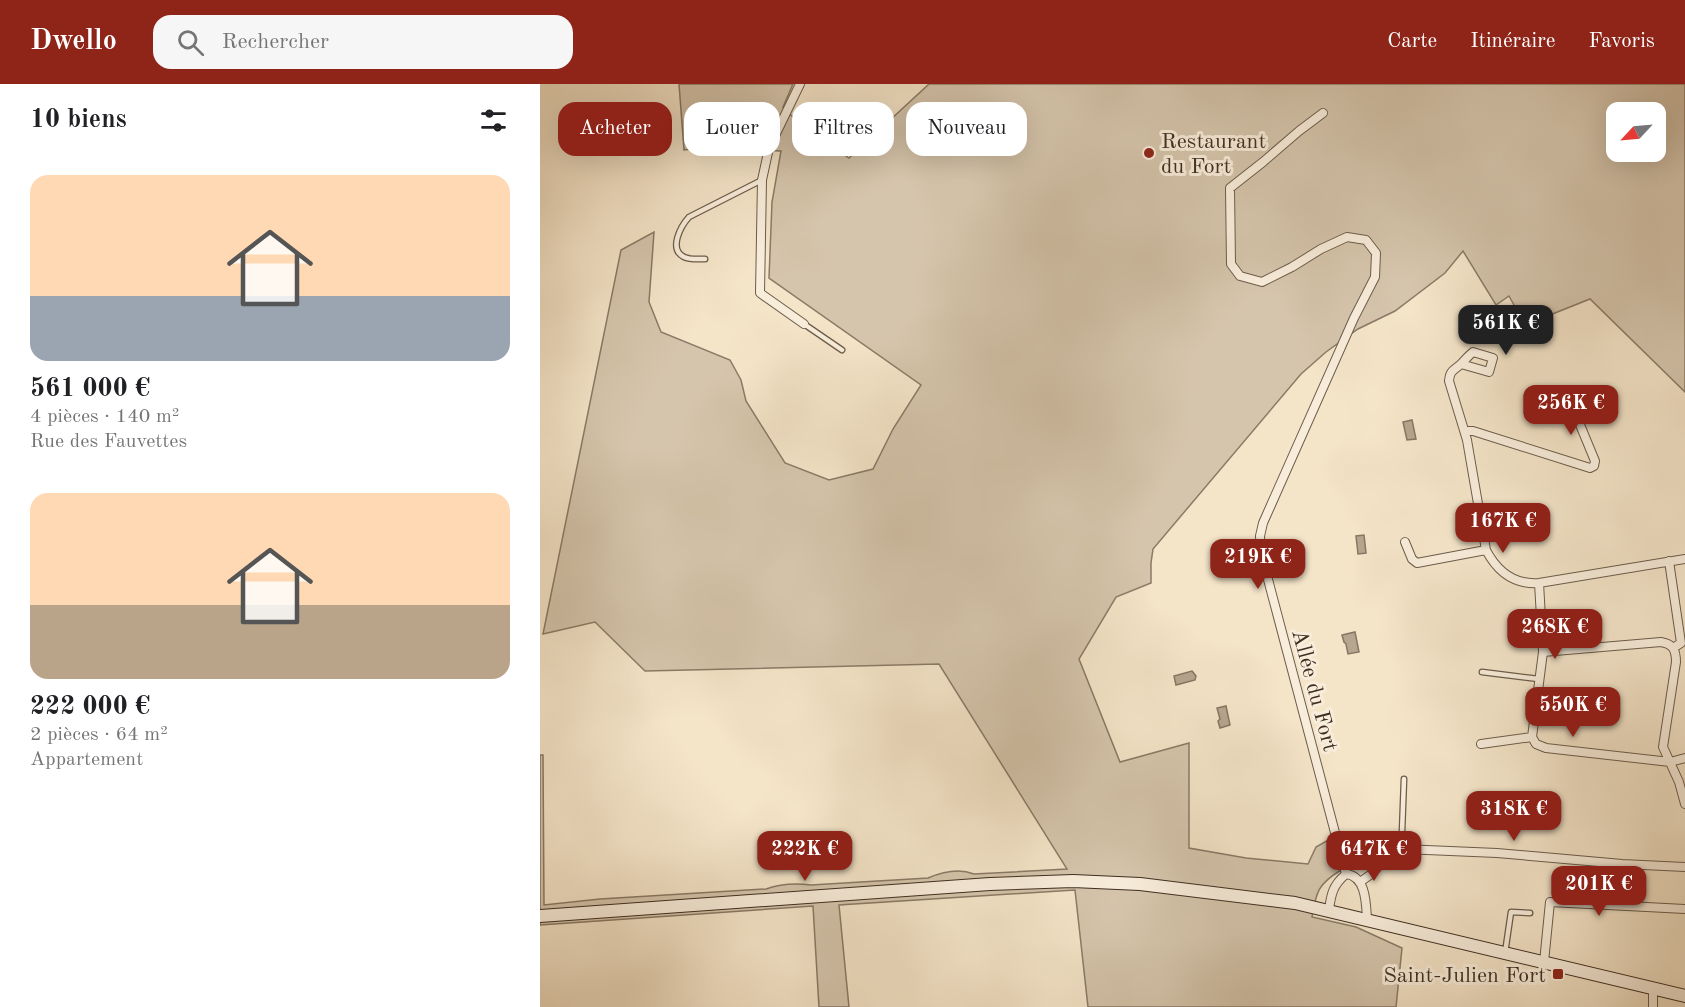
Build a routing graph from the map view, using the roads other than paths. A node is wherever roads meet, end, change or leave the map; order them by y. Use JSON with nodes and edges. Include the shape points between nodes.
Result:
{"nodes":[{"id":1,"x":800,"y":84,"type":"edge"},
{"id":2,"x":1323,"y":113,"type":"dead end"},
{"id":3,"x":762,"y":180,"type":"junction"},
{"id":4,"x":705,"y":259,"type":"dead end"},
{"id":5,"x":804,"y":324,"type":"joint"},
{"id":6,"x":842,"y":350,"type":"dead end"},
{"id":7,"x":1461,"y":364,"type":"dead end"},
{"id":8,"x":1571,"y":403,"type":"dead end"},
{"id":9,"x":1465,"y":431,"type":"junction"},
{"id":10,"x":1405,"y":542,"type":"dead end"},
{"id":11,"x":1486,"y":550,"type":"junction"},
{"id":12,"x":1685,"y":559,"type":"edge"},
{"id":13,"x":1669,"y":561,"type":"junction"},
{"id":14,"x":1539,"y":583,"type":"junction"},
{"id":15,"x":1680,"y":645,"type":"edge"},
{"id":16,"x":1543,"y":652,"type":"junction"},
{"id":17,"x":1482,"y":672,"type":"dead end"},
{"id":18,"x":1540,"y":679,"type":"junction"},
{"id":19,"x":1532,"y":737,"type":"junction"},
{"id":20,"x":1481,"y":744,"type":"dead end"},
{"id":21,"x":1685,"y":758,"type":"edge"},
{"id":22,"x":1670,"y":762,"type":"junction"},
{"id":23,"x":1404,"y":779,"type":"dead end"},
{"id":24,"x":1685,"y":804,"type":"edge"},
{"id":25,"x":1403,"y":849,"type":"junction"},
{"id":26,"x":1685,"y":867,"type":"edge"},
{"id":27,"x":1346,"y":874,"type":"junction"},
{"id":28,"x":1360,"y":882,"type":"junction"},
{"id":29,"x":1685,"y":909,"type":"edge"},
{"id":30,"x":1329,"y":910,"type":"junction"},
{"id":31,"x":1530,"y":913,"type":"dead end"},
{"id":32,"x":540,"y":916,"type":"edge"},
{"id":33,"x":1367,"y":919,"type":"junction"},
{"id":34,"x":1505,"y":952,"type":"junction"},
{"id":35,"x":1544,"y":962,"type":"junction"},
{"id":36,"x":1653,"y":989,"type":"junction"},
{"id":37,"x":1685,"y":996,"type":"edge"},
{"id":38,"x":1653,"y":1007,"type":"edge"}],
"edges":[{"from":1,"to":3,"type":"street","via":[[769,147]]},
{"from":2,"to":27,"type":"street","name":"Allée du Fort","via":[[1230,188],[1231,264],[1240,276],[1262,282],[1347,237],[1366,240],[1376,253],[1376,277],[1354,318],[1260,536],[1261,553]]},
{"from":3,"to":4,"type":"lane","via":[[682,224],[676,244],[681,255]]},
{"from":3,"to":5,"type":"street","via":[[760,293]]},
{"from":5,"to":6,"type":"lane"},
{"from":7,"to":9,"type":"street","via":[[1450,374],[1449,381]]},
{"from":8,"to":9,"type":"street","via":[[1595,461],[1590,468]]},
{"from":9,"to":11,"type":"street"},
{"from":10,"to":11,"type":"street","via":[[1417,563]]},
{"from":11,"to":14,"type":"street","via":[[1505,574],[1519,581]]},
{"from":12,"to":13,"type":"street"},
{"from":13,"to":14,"type":"street"},
{"from":13,"to":15,"type":"street"},
{"from":14,"to":16,"type":"street"},
{"from":15,"to":16,"type":"street","via":[[1661,642]]},
{"from":15,"to":22,"type":"street","via":[[1663,747]]},
{"from":16,"to":18,"type":"street"},
{"from":17,"to":18,"type":"lane"},
{"from":18,"to":19,"type":"street"},
{"from":19,"to":20,"type":"street"},
{"from":19,"to":22,"type":"street","via":[[1536,744],[1546,748]]},
{"from":21,"to":22,"type":"street"},
{"from":22,"to":24,"type":"street"},
{"from":23,"to":25,"type":"lane"},
{"from":25,"to":26,"type":"street"},
{"from":25,"to":28,"type":"street","via":[[1392,852]]},
{"from":27,"to":28,"type":"street"},
{"from":27,"to":30,"type":"street","via":[[1331,895]]},
{"from":28,"to":33,"type":"street"},
{"from":29,"to":35,"type":"street","via":[[1550,902]]},
{"from":30,"to":32,"type":"main road","via":[[1140,884],[1073,881],[919,888]]},
{"from":30,"to":33,"type":"main road"},
{"from":31,"to":34,"type":"lane","via":[[1511,912]]},
{"from":33,"to":34,"type":"main road"},
{"from":34,"to":35,"type":"main road"},
{"from":35,"to":36,"type":"main road"},
{"from":36,"to":37,"type":"main road"},
{"from":36,"to":38,"type":"street"}]}
